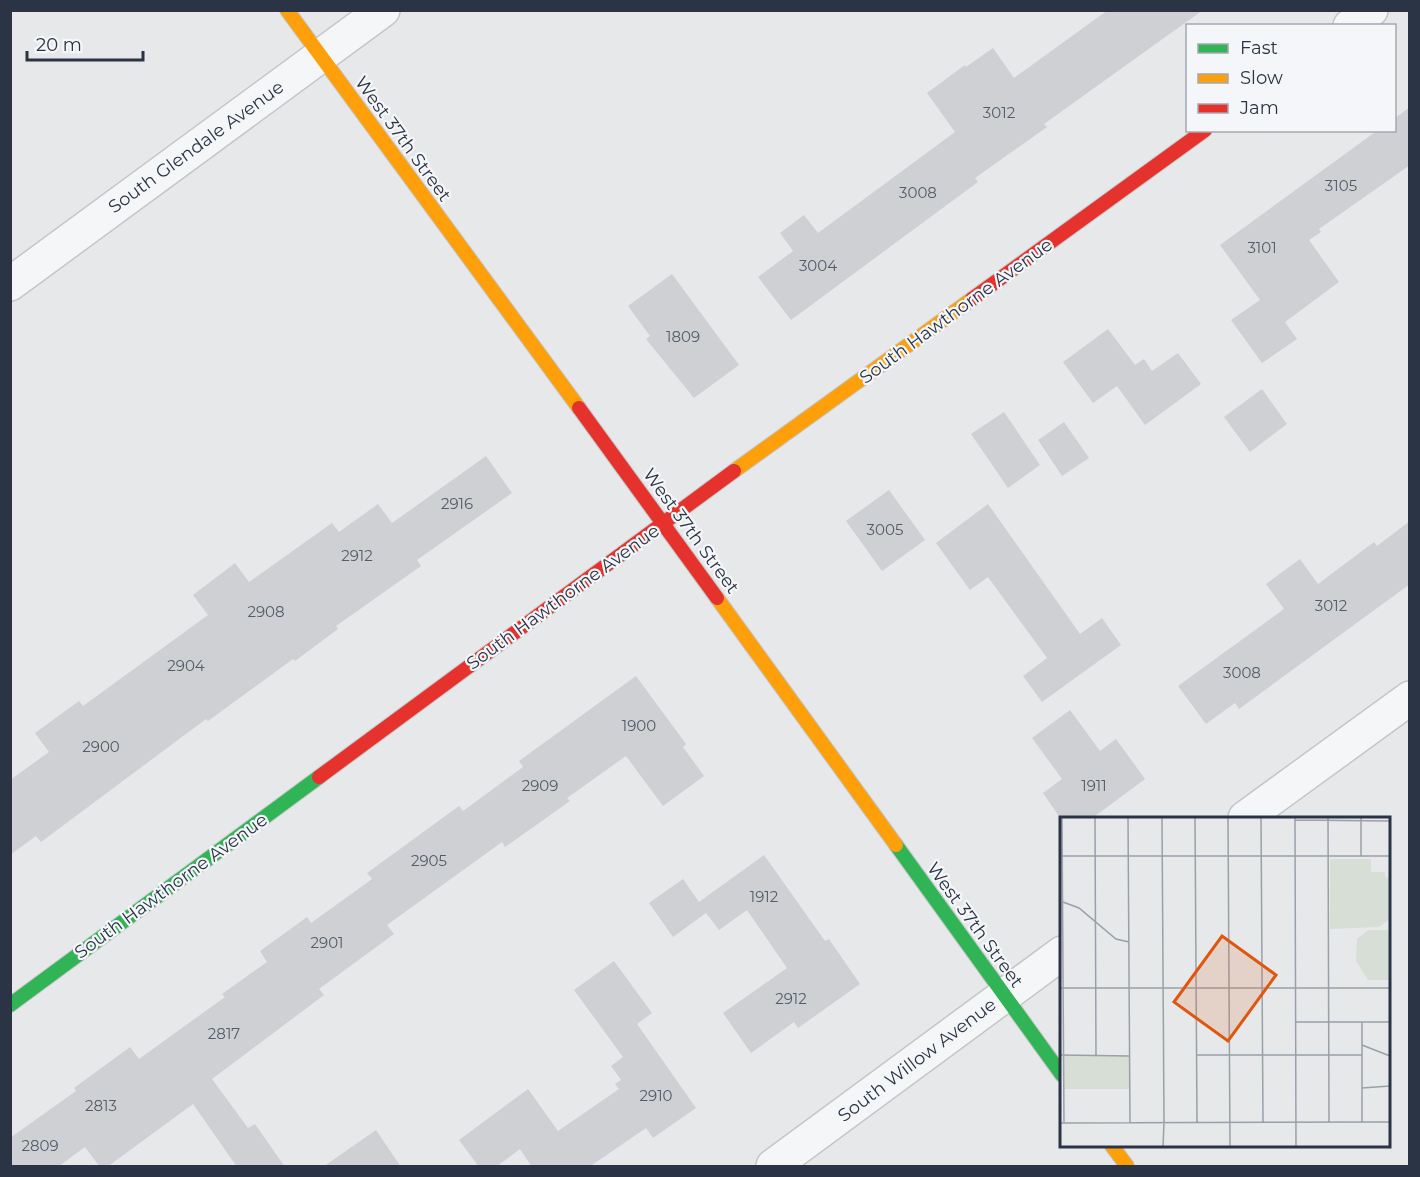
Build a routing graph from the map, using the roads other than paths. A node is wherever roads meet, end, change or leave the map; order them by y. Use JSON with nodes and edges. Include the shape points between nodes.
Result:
{"nodes":[{"id":1,"x":287,"y":10,"type":"edge"},
{"id":2,"x":383,"y":10,"type":"edge"},
{"id":3,"x":1371,"y":10,"type":"edge"},
{"id":4,"x":1353,"y":24,"type":"edge"},
{"id":5,"x":320,"y":56,"type":"junction"},
{"id":6,"x":1202,"y":132,"type":"edge"},
{"id":7,"x":10,"y":284,"type":"edge"},
{"id":8,"x":663,"y":523,"type":"junction"},
{"id":9,"x":1410,"y":698,"type":"edge"},
{"id":10,"x":1248,"y":817,"type":"edge"},
{"id":11,"x":1060,"y":954,"type":"edge"},
{"id":12,"x":1004,"y":995,"type":"junction"},
{"id":13,"x":10,"y":1005,"type":"edge"},
{"id":14,"x":1060,"y":1072,"type":"edge"},
{"id":15,"x":1113,"y":1147,"type":"edge"},
{"id":16,"x":773,"y":1167,"type":"edge"},
{"id":17,"x":1127,"y":1167,"type":"edge"}],
"edges":[{"from":1,"to":5,"type":"street","name":"West 37th Street"},
{"from":2,"to":5,"type":"street","name":"South Glendale Avenue"},
{"from":3,"to":4,"type":"street"},
{"from":5,"to":7,"type":"street","name":"South Glendale Avenue"},
{"from":5,"to":8,"type":"street","name":"West 37th Street"},
{"from":6,"to":8,"type":"street","name":"South Hawthorne Avenue"},
{"from":8,"to":12,"type":"street","name":"West 37th Street"},
{"from":8,"to":13,"type":"street","name":"South Hawthorne Avenue"},
{"from":9,"to":10,"type":"street"},
{"from":11,"to":12,"type":"street","name":"South Willow Avenue"},
{"from":12,"to":14,"type":"street","name":"West 37th Street"},
{"from":12,"to":16,"type":"street","name":"South Willow Avenue"},
{"from":15,"to":17,"type":"street"}]}
